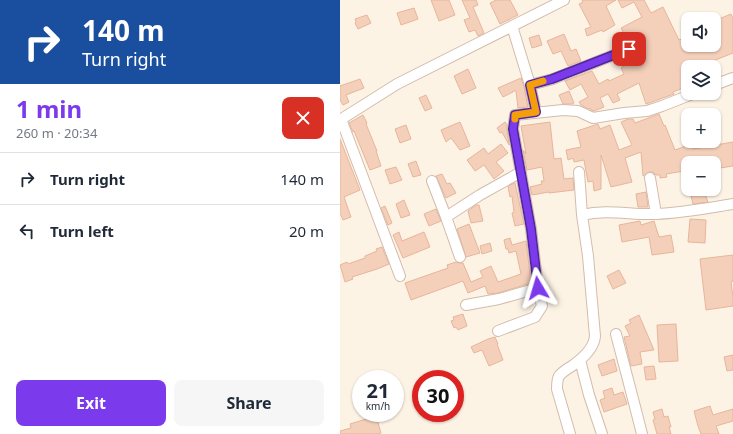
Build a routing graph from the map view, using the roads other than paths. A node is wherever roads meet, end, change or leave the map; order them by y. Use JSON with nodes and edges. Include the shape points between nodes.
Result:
{"nodes":[{"id":1,"x":564,"y":0,"type":"edge"},
{"id":2,"x":512,"y":26,"type":"junction"},
{"id":3,"x":629,"y":49,"type":"dead end"},
{"id":4,"x":733,"y":78,"type":"edge"},
{"id":5,"x":721,"y":82,"type":"edge"},
{"id":6,"x":530,"y":85,"type":"junction"},
{"id":7,"x":681,"y":99,"type":"edge"},
{"id":8,"x":536,"y":112,"type":"junction"},
{"id":9,"x":341,"y":120,"type":"edge"},
{"id":10,"x":521,"y":172,"type":"junction"},
{"id":11,"x":579,"y":172,"type":"dead end"},
{"id":12,"x":650,"y":178,"type":"dead end"},
{"id":13,"x":432,"y":181,"type":"dead end"},
{"id":14,"x":733,"y":204,"type":"edge"},
{"id":15,"x":656,"y":214,"type":"junction"},
{"id":16,"x":582,"y":215,"type":"junction"},
{"id":17,"x":446,"y":217,"type":"junction"},
{"id":18,"x":460,"y":257,"type":"dead end"},
{"id":19,"x":400,"y":276,"type":"dead end"},
{"id":20,"x":538,"y":288,"type":"junction"},
{"id":21,"x":466,"y":305,"type":"dead end"},
{"id":22,"x":498,"y":331,"type":"dead end"},
{"id":23,"x":616,"y":334,"type":"dead end"},
{"id":24,"x":580,"y":360,"type":"junction"},
{"id":25,"x":570,"y":434,"type":"edge"},
{"id":26,"x":602,"y":434,"type":"edge"},
{"id":27,"x":642,"y":434,"type":"edge"}],
"edges":[{"from":1,"to":2,"type":"street"},
{"from":2,"to":6,"type":"street"},
{"from":2,"to":9,"type":"street","via":[[397,84]]},
{"from":3,"to":6,"type":"street"},
{"from":4,"to":5,"type":"street"},
{"from":6,"to":8,"type":"street"},
{"from":7,"to":8,"type":"street","via":[[647,111],[593,118],[578,111]]},
{"from":8,"to":10,"type":"street","via":[[515,115],[513,129]]},
{"from":9,"to":19,"type":"street"},
{"from":10,"to":17,"type":"street"},
{"from":10,"to":20,"type":"street"},
{"from":11,"to":16,"type":"street"},
{"from":12,"to":15,"type":"street"},
{"from":13,"to":17,"type":"street"},
{"from":14,"to":15,"type":"street"},
{"from":15,"to":16,"type":"street","via":[[615,212]]},
{"from":16,"to":24,"type":"street","via":[[595,342]]},
{"from":17,"to":18,"type":"street"},
{"from":20,"to":21,"type":"street"},
{"from":20,"to":22,"type":"street","via":[[542,306],[535,316]]},
{"from":23,"to":27,"type":"street"},
{"from":24,"to":25,"type":"street","via":[[558,377],[557,383]]},
{"from":24,"to":26,"type":"street"}]}
